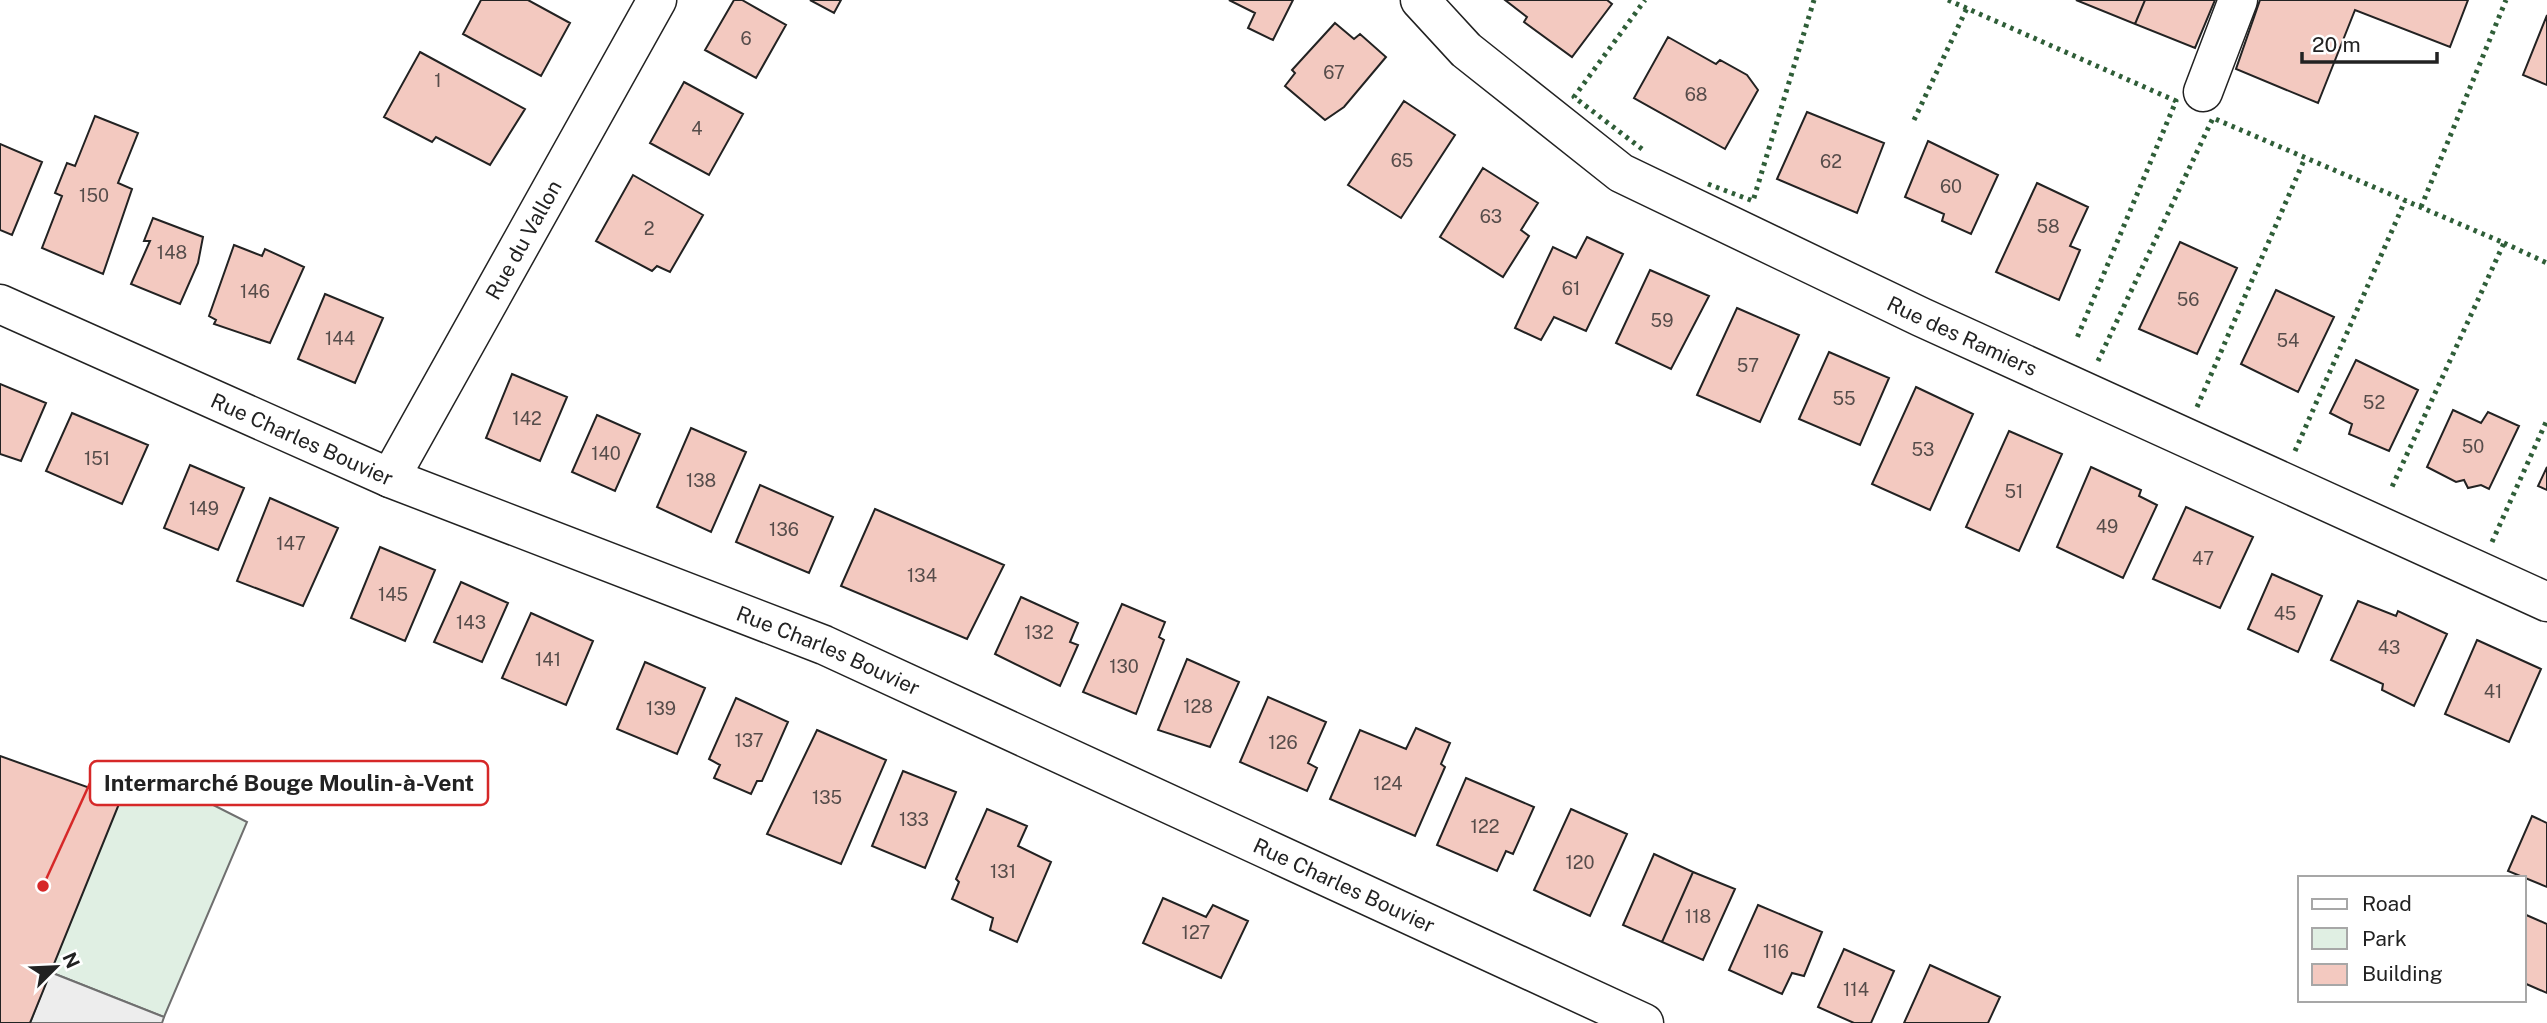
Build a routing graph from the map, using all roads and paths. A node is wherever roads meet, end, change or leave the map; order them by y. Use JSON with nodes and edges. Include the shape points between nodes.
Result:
{"nodes":[{"id":1,"x":657,"y":0,"type":"edge"},
{"id":2,"x":1420,"y":0,"type":"edge"},
{"id":3,"x":2238,"y":0,"type":"edge"},
{"id":4,"x":2203,"y":92,"type":"dead end"},
{"id":5,"x":0,"y":304,"type":"edge"},
{"id":6,"x":390,"y":478,"type":"junction"},
{"id":7,"x":2547,"y":602,"type":"edge"},
{"id":8,"x":1644,"y":1023,"type":"edge"}],
"edges":[{"from":1,"to":6,"type":"street","name":"Rue du Vallon"},
{"from":2,"to":7,"type":"street","name":"Rue des Ramiers","via":[[1465,50],[1621,173],[1933,323]]},
{"from":3,"to":4,"type":"street"},
{"from":5,"to":6,"type":"street","name":"Rue Charles Bouvier"},
{"from":6,"to":8,"type":"street","name":"Rue Charles Bouvier","via":[[824,645]]}]}
